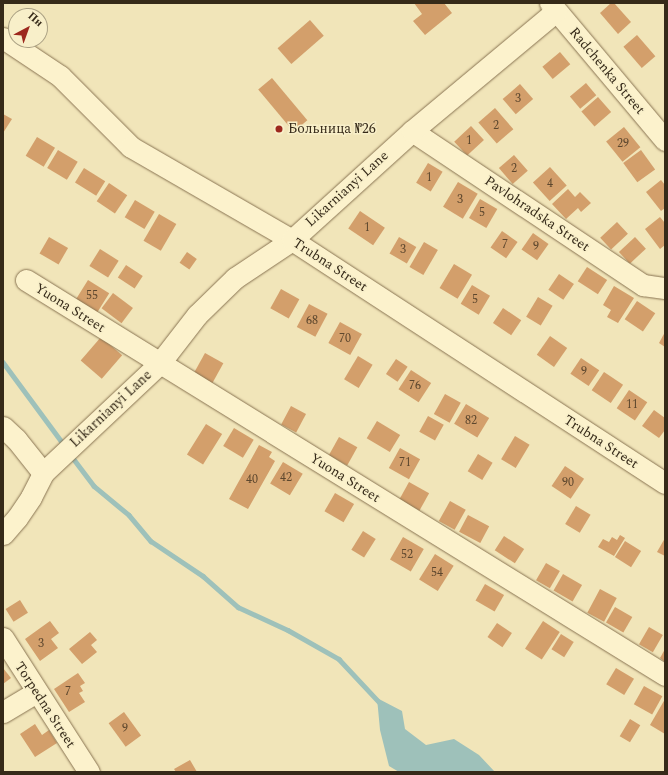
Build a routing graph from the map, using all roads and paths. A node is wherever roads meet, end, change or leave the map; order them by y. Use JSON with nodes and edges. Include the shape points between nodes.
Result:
{"nodes":[{"id":1,"x":553,"y":7,"type":"edge"},
{"id":2,"x":3,"y":38,"type":"edge"},
{"id":3,"x":412,"y":131,"type":"junction"},
{"id":4,"x":665,"y":140,"type":"edge"},
{"id":5,"x":292,"y":240,"type":"junction"},
{"id":6,"x":26,"y":280,"type":"dead end"},
{"id":7,"x":665,"y":288,"type":"edge"},
{"id":8,"x":159,"y":364,"type":"junction"},
{"id":9,"x":3,"y":427,"type":"edge"},
{"id":10,"x":43,"y":473,"type":"junction"},
{"id":11,"x":665,"y":483,"type":"edge"},
{"id":12,"x":3,"y":534,"type":"edge"},
{"id":13,"x":3,"y":638,"type":"edge"},
{"id":14,"x":665,"y":675,"type":"edge"},
{"id":15,"x":36,"y":692,"type":"junction"},
{"id":16,"x":3,"y":712,"type":"edge"},
{"id":17,"x":89,"y":772,"type":"edge"}],
"edges":[{"from":1,"to":3,"type":"street","name":"Likarnianyi Lane"},
{"from":1,"to":4,"type":"street","name":"Radchenka Street"},
{"from":2,"to":5,"type":"street","name":"Trubna Street","via":[[60,76],[131,147]]},
{"from":3,"to":5,"type":"street","name":"Likarnianyi Lane"},
{"from":3,"to":7,"type":"street","name":"Pavlohradska Street","via":[[643,285]]},
{"from":5,"to":8,"type":"street","name":"Likarnianyi Lane","via":[[235,278],[196,315]]},
{"from":5,"to":11,"type":"street","name":"Trubna Street"},
{"from":6,"to":8,"type":"street","name":"Yuona Street"},
{"from":8,"to":10,"type":"street","name":"Likarnianyi Lane"},
{"from":8,"to":14,"type":"street","name":"Yuona Street"},
{"from":9,"to":10,"type":"street"},
{"from":10,"to":12,"type":"street","name":"Likarnianyi Lane","via":[[31,497]]},
{"from":13,"to":15,"type":"street","name":"Torpedna Street"},
{"from":15,"to":16,"type":"street"},
{"from":15,"to":17,"type":"street","name":"Torpedna Street"}]}
